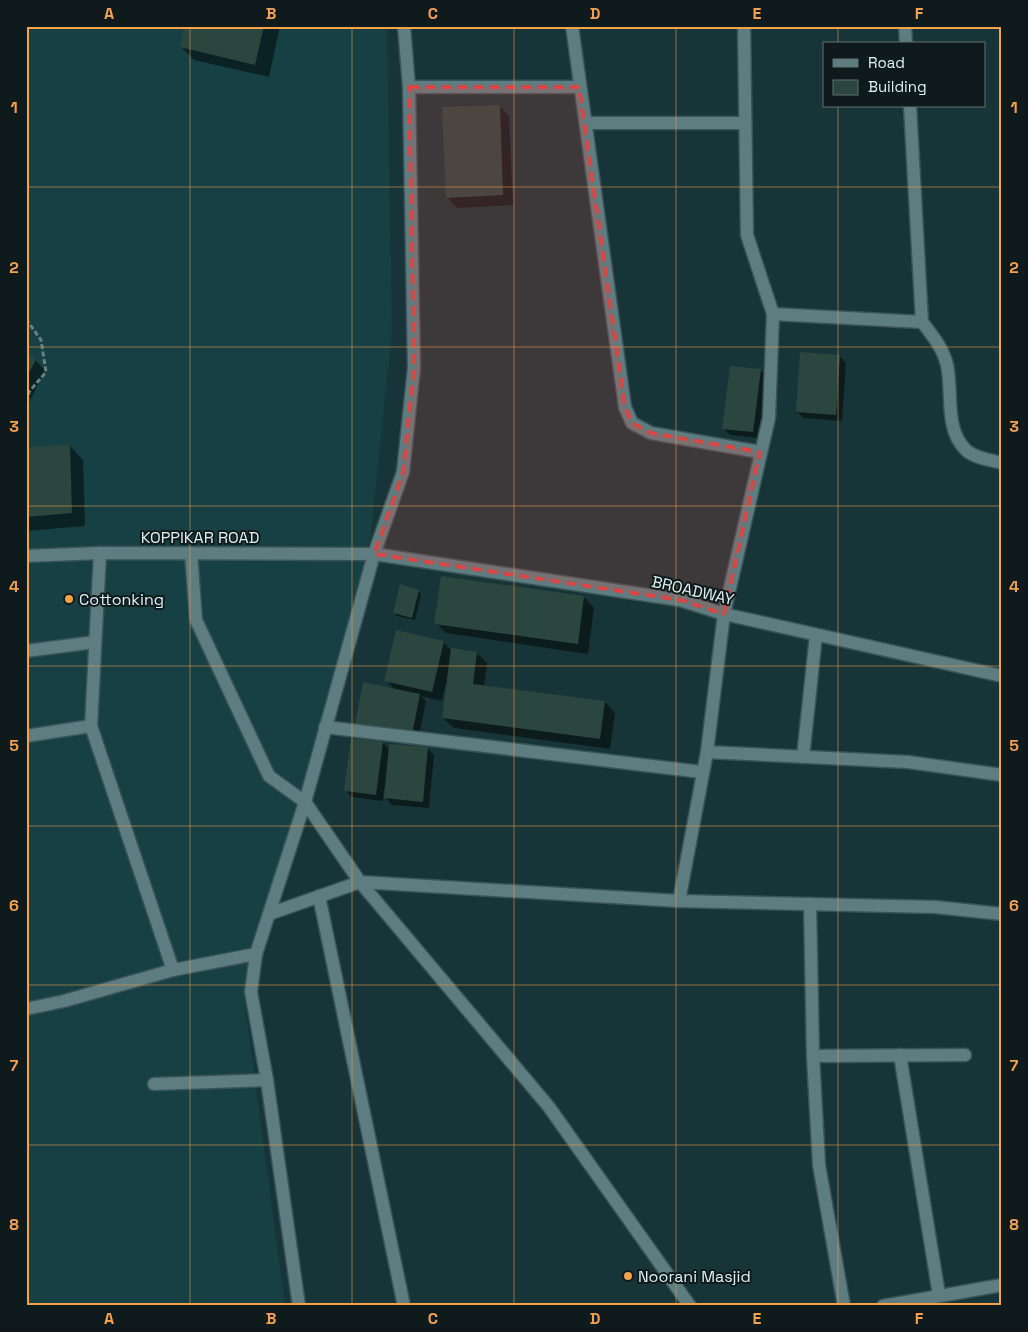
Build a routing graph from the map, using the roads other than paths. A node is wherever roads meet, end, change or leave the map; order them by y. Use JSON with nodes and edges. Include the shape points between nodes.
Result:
{"nodes":[{"id":1,"x":404,"y":26,"type":"edge"},
{"id":2,"x":572,"y":26,"type":"edge"},
{"id":3,"x":744,"y":26,"type":"edge"},
{"id":4,"x":905,"y":26,"type":"edge"},
{"id":5,"x":906,"y":42,"type":"edge"},
{"id":6,"x":408,"y":87,"type":"junction"},
{"id":7,"x":579,"y":87,"type":"junction"},
{"id":8,"x":910,"y":108,"type":"edge"},
{"id":9,"x":744,"y":122,"type":"junction"},
{"id":10,"x":586,"y":123,"type":"junction"},
{"id":11,"x":773,"y":314,"type":"junction"},
{"id":12,"x":922,"y":322,"type":"junction"},
{"id":13,"x":760,"y":452,"type":"junction"},
{"id":14,"x":1002,"y":463,"type":"edge"},
{"id":15,"x":100,"y":553,"type":"junction"},
{"id":16,"x":191,"y":553,"type":"junction"},
{"id":17,"x":374,"y":554,"type":"junction"},
{"id":18,"x":26,"y":556,"type":"edge"},
{"id":19,"x":724,"y":614,"type":"junction"},
{"id":20,"x":816,"y":635,"type":"junction"},
{"id":21,"x":95,"y":642,"type":"junction"},
{"id":22,"x":26,"y":651,"type":"edge"},
{"id":23,"x":1002,"y":676,"type":"edge"},
{"id":24,"x":91,"y":726,"type":"junction"},
{"id":25,"x":325,"y":727,"type":"junction"},
{"id":26,"x":26,"y":736,"type":"edge"},
{"id":27,"x":707,"y":752,"type":"junction"},
{"id":28,"x":803,"y":757,"type":"junction"},
{"id":29,"x":702,"y":772,"type":"junction"},
{"id":30,"x":1002,"y":775,"type":"edge"},
{"id":31,"x":305,"y":802,"type":"junction"},
{"id":32,"x":360,"y":882,"type":"junction"},
{"id":33,"x":319,"y":896,"type":"junction"},
{"id":34,"x":679,"y":901,"type":"junction"},
{"id":35,"x":810,"y":904,"type":"junction"},
{"id":36,"x":269,"y":914,"type":"junction"},
{"id":37,"x":1002,"y":914,"type":"edge"},
{"id":38,"x":256,"y":954,"type":"junction"},
{"id":39,"x":173,"y":970,"type":"junction"},
{"id":40,"x":26,"y":1009,"type":"edge"},
{"id":41,"x":900,"y":1055,"type":"junction"},
{"id":42,"x":965,"y":1055,"type":"dead end"},
{"id":43,"x":812,"y":1056,"type":"junction"},
{"id":44,"x":267,"y":1080,"type":"junction"},
{"id":45,"x":154,"y":1084,"type":"dead end"},
{"id":46,"x":1002,"y":1285,"type":"edge"},
{"id":47,"x":940,"y":1295,"type":"junction"},
{"id":48,"x":920,"y":1302,"type":"edge"},
{"id":49,"x":299,"y":1306,"type":"edge"},
{"id":50,"x":404,"y":1306,"type":"edge"},
{"id":51,"x":690,"y":1306,"type":"edge"},
{"id":52,"x":844,"y":1306,"type":"edge"},
{"id":53,"x":883,"y":1306,"type":"edge"}],
"edges":[{"from":1,"to":6,"type":"street"},
{"from":2,"to":7,"type":"street"},
{"from":3,"to":9,"type":"street"},
{"from":4,"to":5,"type":"street"},
{"from":6,"to":7,"type":"street"},
{"from":6,"to":17,"type":"street","via":[[414,368],[403,472]]},
{"from":7,"to":10,"type":"street"},
{"from":8,"to":12,"type":"street"},
{"from":9,"to":10,"type":"street"},
{"from":9,"to":11,"type":"street","via":[[748,235]]},
{"from":10,"to":13,"type":"street","via":[[625,407],[632,423],[651,433]]},
{"from":11,"to":12,"type":"street"},
{"from":11,"to":13,"type":"street","via":[[769,418]]},
{"from":12,"to":14,"type":"street","via":[[937,342],[947,364],[953,427],[966,450]]},
{"from":13,"to":19,"type":"street"},
{"from":15,"to":16,"type":"street","name":"KOPPIKAR ROAD"},
{"from":15,"to":18,"type":"street","name":"KOPPIKAR ROAD"},
{"from":15,"to":21,"type":"street"},
{"from":16,"to":17,"type":"street","name":"KOPPIKAR ROAD"},
{"from":16,"to":31,"type":"street","via":[[196,620],[269,776]]},
{"from":17,"to":19,"type":"street","name":"BROADWAY","via":[[680,600]]},
{"from":17,"to":25,"type":"street"},
{"from":19,"to":20,"type":"street","name":"BROADWAY"},
{"from":19,"to":27,"type":"street"},
{"from":20,"to":23,"type":"street","name":"BROADWAY"},
{"from":20,"to":28,"type":"street"},
{"from":21,"to":22,"type":"street"},
{"from":21,"to":24,"type":"street"},
{"from":24,"to":26,"type":"street"},
{"from":24,"to":39,"type":"street"},
{"from":25,"to":29,"type":"street"},
{"from":25,"to":31,"type":"street"},
{"from":27,"to":28,"type":"street"},
{"from":27,"to":29,"type":"street"},
{"from":28,"to":30,"type":"street","via":[[908,762]]},
{"from":29,"to":34,"type":"street"},
{"from":31,"to":32,"type":"street"},
{"from":31,"to":36,"type":"street"},
{"from":32,"to":33,"type":"street"},
{"from":32,"to":34,"type":"street"},
{"from":32,"to":51,"type":"street","via":[[549,1107]]},
{"from":33,"to":36,"type":"street"},
{"from":33,"to":50,"type":"street"},
{"from":34,"to":35,"type":"street"},
{"from":35,"to":37,"type":"street","via":[[935,907]]},
{"from":35,"to":43,"type":"street"},
{"from":36,"to":38,"type":"street"},
{"from":38,"to":39,"type":"street"},
{"from":38,"to":44,"type":"street","via":[[251,992]]},
{"from":39,"to":40,"type":"street"},
{"from":41,"to":42,"type":"street"},
{"from":41,"to":43,"type":"street"},
{"from":41,"to":47,"type":"street"},
{"from":43,"to":52,"type":"street","via":[[819,1165]]},
{"from":44,"to":45,"type":"street"},
{"from":44,"to":49,"type":"street"},
{"from":46,"to":47,"type":"street"},
{"from":47,"to":48,"type":"street"},
{"from":48,"to":53,"type":"street"}]}
